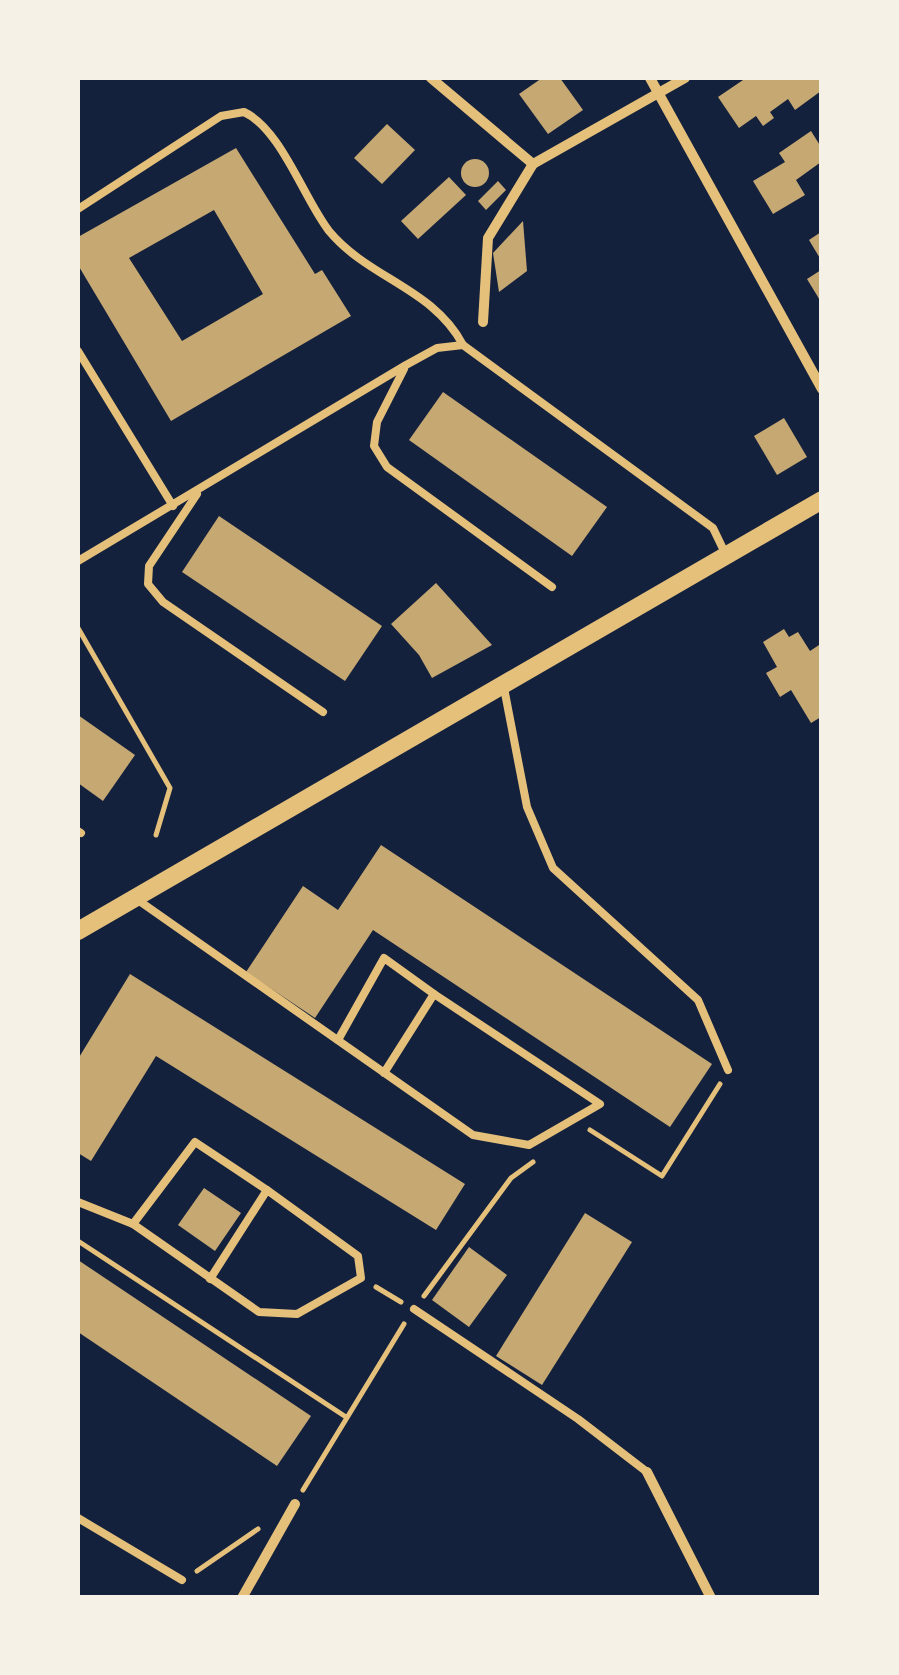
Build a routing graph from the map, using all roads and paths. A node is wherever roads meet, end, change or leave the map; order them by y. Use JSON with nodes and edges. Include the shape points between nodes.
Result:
{"nodes":[{"id":1,"x":431,"y":78,"type":"edge"},
{"id":2,"x":650,"y":78,"type":"edge"},
{"id":3,"x":685,"y":78,"type":"edge"},
{"id":4,"x":658,"y":92,"type":"junction"},
{"id":5,"x":533,"y":164,"type":"junction"},
{"id":6,"x":78,"y":210,"type":"edge"},
{"id":7,"x":483,"y":322,"type":"dead end"},
{"id":8,"x":463,"y":345,"type":"junction"},
{"id":9,"x":78,"y":351,"type":"edge"},
{"id":10,"x":406,"y":365,"type":"junction"},
{"id":11,"x":822,"y":389,"type":"edge"},
{"id":12,"x":200,"y":490,"type":"junction"},
{"id":13,"x":822,"y":500,"type":"edge"},
{"id":14,"x":174,"y":506,"type":"junction"},
{"id":15,"x":726,"y":552,"type":"junction"},
{"id":16,"x":78,"y":561,"type":"edge"},
{"id":17,"x":552,"y":586,"type":"dead end"},
{"id":18,"x":78,"y":628,"type":"edge"},
{"id":19,"x":504,"y":688,"type":"junction"},
{"id":20,"x":324,"y":712,"type":"dead end"},
{"id":21,"x":156,"y":835,"type":"dead end"},
{"id":22,"x":136,"y":898,"type":"junction"},
{"id":23,"x":78,"y":931,"type":"edge"},
{"id":24,"x":434,"y":994,"type":"junction"},
{"id":25,"x":338,"y":1040,"type":"junction"},
{"id":26,"x":728,"y":1070,"type":"joint"},
{"id":27,"x":384,"y":1073,"type":"junction"},
{"id":28,"x":572,"y":1118,"type":"junction"},
{"id":29,"x":545,"y":1152,"type":"dead end"},
{"id":30,"x":267,"y":1190,"type":"junction"},
{"id":31,"x":78,"y":1202,"type":"edge"},
{"id":32,"x":133,"y":1224,"type":"junction"},
{"id":33,"x":78,"y":1241,"type":"edge"},
{"id":34,"x":361,"y":1278,"type":"junction"},
{"id":35,"x":210,"y":1280,"type":"junction"},
{"id":36,"x":414,"y":1309,"type":"junction"},
{"id":37,"x":346,"y":1417,"type":"junction"},
{"id":38,"x":648,"y":1472,"type":"joint"},
{"id":39,"x":296,"y":1504,"type":"joint"},
{"id":40,"x":78,"y":1518,"type":"edge"},
{"id":41,"x":263,"y":1526,"type":"dead end"},
{"id":42,"x":182,"y":1580,"type":"joint"},
{"id":43,"x":242,"y":1598,"type":"edge"},
{"id":44,"x":712,"y":1598,"type":"edge"}],
"edges":[{"from":1,"to":5,"type":"street"},
{"from":2,"to":4,"type":"street"},
{"from":3,"to":4,"type":"street"},
{"from":4,"to":5,"type":"street"},
{"from":4,"to":11,"type":"street"},
{"from":5,"to":7,"type":"street","via":[[488,238]]},
{"from":6,"to":8,"type":"lane","via":[[221,116],[244,112],[262,124],[330,231],[361,260],[435,306]]},
{"from":8,"to":10,"type":"lane","via":[[437,348]]},
{"from":8,"to":15,"type":"lane","via":[[713,528]]},
{"from":9,"to":14,"type":"lane"},
{"from":10,"to":12,"type":"lane"},
{"from":10,"to":17,"type":"lane","via":[[377,422],[374,446],[386,467]]},
{"from":12,"to":14,"type":"lane"},
{"from":12,"to":20,"type":"lane","via":[[148,566],[148,584],[162,602]]},
{"from":13,"to":15,"type":"street"},
{"from":14,"to":16,"type":"lane"},
{"from":15,"to":19,"type":"street"},
{"from":18,"to":21,"type":"path","via":[[170,788]]},
{"from":19,"to":22,"type":"street"},
{"from":19,"to":26,"type":"lane","via":[[527,806],[553,868],[698,1000]]},
{"from":22,"to":23,"type":"street"},
{"from":22,"to":25,"type":"lane"},
{"from":24,"to":25,"type":"lane","via":[[384,958]]},
{"from":24,"to":27,"type":"lane"},
{"from":24,"to":28,"type":"lane","via":[[600,1104]]},
{"from":25,"to":27,"type":"lane"},
{"from":26,"to":28,"type":"path","via":[[662,1176]]},
{"from":27,"to":28,"type":"lane","via":[[472,1135],[529,1145]]},
{"from":29,"to":36,"type":"path","via":[[511,1178]]},
{"from":30,"to":32,"type":"lane","via":[[195,1142]]},
{"from":30,"to":34,"type":"lane","via":[[358,1256]]},
{"from":30,"to":35,"type":"lane"},
{"from":31,"to":32,"type":"lane"},
{"from":32,"to":35,"type":"lane"},
{"from":33,"to":37,"type":"path"},
{"from":34,"to":35,"type":"lane","via":[[297,1314],[259,1312]]},
{"from":34,"to":36,"type":"path"},
{"from":36,"to":37,"type":"path"},
{"from":36,"to":38,"type":"lane"},
{"from":37,"to":39,"type":"path"},
{"from":38,"to":44,"type":"street"},
{"from":39,"to":43,"type":"street"},
{"from":40,"to":42,"type":"lane"},
{"from":41,"to":42,"type":"path"}]}
